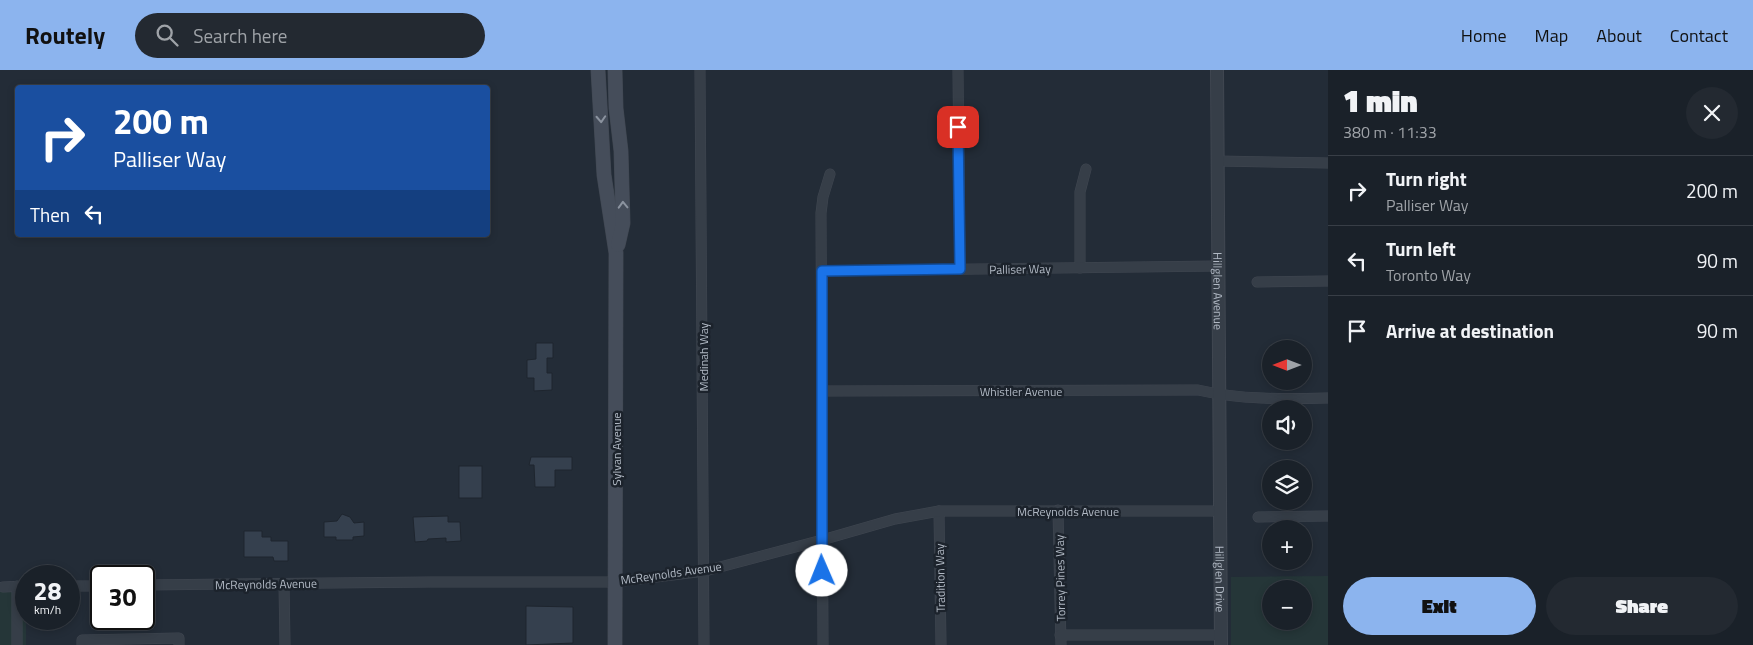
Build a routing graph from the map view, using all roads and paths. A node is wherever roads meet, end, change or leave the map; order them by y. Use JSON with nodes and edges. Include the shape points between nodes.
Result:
{"nodes":[{"id":1,"x":598,"y":70,"type":"edge"},
{"id":2,"x":615,"y":70,"type":"edge"},
{"id":3,"x":700,"y":70,"type":"edge"},
{"id":4,"x":958,"y":70,"type":"edge"},
{"id":5,"x":1216,"y":70,"type":"edge"},
{"id":6,"x":1217,"y":161,"type":"junction"},
{"id":7,"x":1328,"y":163,"type":"edge"},
{"id":8,"x":1086,"y":168,"type":"dead end"},
{"id":9,"x":830,"y":174,"type":"dead end"},
{"id":10,"x":616,"y":253,"type":"junction"},
{"id":11,"x":1218,"y":266,"type":"junction"},
{"id":12,"x":1080,"y":268,"type":"junction"},
{"id":13,"x":960,"y":269,"type":"junction"},
{"id":14,"x":822,"y":271,"type":"junction"},
{"id":15,"x":1328,"y":281,"type":"edge"},
{"id":16,"x":1257,"y":282,"type":"dead end"},
{"id":17,"x":822,"y":392,"type":"junction"},
{"id":18,"x":1220,"y":395,"type":"junction"},
{"id":19,"x":1328,"y":398,"type":"edge"},
{"id":20,"x":1058,"y":510,"type":"junction"},
{"id":21,"x":940,"y":511,"type":"junction"},
{"id":22,"x":1221,"y":511,"type":"junction"},
{"id":23,"x":1328,"y":516,"type":"edge"},
{"id":24,"x":1258,"y":517,"type":"dead end"},
{"id":25,"x":822,"y":540,"type":"junction"},
{"id":26,"x":705,"y":571,"type":"junction"},
{"id":27,"x":615,"y":582,"type":"junction"},
{"id":28,"x":284,"y":583,"type":"junction"},
{"id":29,"x":155,"y":585,"type":"edge"},
{"id":30,"x":3,"y":586,"type":"dead end"},
{"id":31,"x":15,"y":586,"type":"edge"},
{"id":32,"x":18,"y":630,"type":"edge"},
{"id":33,"x":1061,"y":640,"type":"edge"},
{"id":34,"x":1221,"y":640,"type":"edge"},
{"id":35,"x":17,"y":645,"type":"edge"},
{"id":36,"x":82,"y":645,"type":"edge"},
{"id":37,"x":179,"y":645,"type":"edge"},
{"id":38,"x":285,"y":645,"type":"edge"},
{"id":39,"x":615,"y":645,"type":"edge"},
{"id":40,"x":704,"y":645,"type":"edge"},
{"id":41,"x":823,"y":645,"type":"edge"},
{"id":42,"x":941,"y":645,"type":"edge"}],
"edges":[{"from":1,"to":10,"type":"main road","name":"Sylvan Avenue","one_way":true,"via":[[604,175]]},
{"from":10,"to":2,"type":"main road","name":"Sylvan Avenue","one_way":true,"via":[[623,223]]},
{"from":3,"to":26,"type":"street","name":"Medinah Way"},
{"from":4,"to":13,"type":"street"},
{"from":5,"to":6,"type":"street","name":"Hillglen Avenue"},
{"from":6,"to":7,"type":"street"},
{"from":6,"to":11,"type":"street","name":"Hillglen Avenue"},
{"from":8,"to":12,"type":"street","via":[[1080,192]]},
{"from":9,"to":14,"type":"street","via":[[821,213]]},
{"from":10,"to":27,"type":"main road","name":"Sylvan Avenue"},
{"from":11,"to":12,"type":"street","name":"Palliser Way"},
{"from":11,"to":18,"type":"street","name":"Hillglen Avenue"},
{"from":12,"to":13,"type":"street","name":"Palliser Way"},
{"from":13,"to":14,"type":"street","name":"Palliser Way"},
{"from":14,"to":17,"type":"street"},
{"from":15,"to":16,"type":"street"},
{"from":17,"to":18,"type":"street","name":"Whistler Avenue","via":[[1198,390]]},
{"from":17,"to":25,"type":"street"},
{"from":18,"to":19,"type":"street","name":"Whistler Avenue","via":[[1255,399]]},
{"from":18,"to":22,"type":"street","name":"Hillglen Avenue"},
{"from":20,"to":21,"type":"street","name":"McReynolds Avenue"},
{"from":20,"to":22,"type":"street","name":"McReynolds Avenue"},
{"from":20,"to":33,"type":"street","name":"Torrey Pines Way"},
{"from":21,"to":25,"type":"street","name":"McReynolds Avenue","via":[[895,519]]},
{"from":21,"to":42,"type":"street","name":"Tradition Way"},
{"from":22,"to":34,"type":"street","name":"Hillglen Drive"},
{"from":23,"to":24,"type":"street"},
{"from":25,"to":26,"type":"street","name":"McReynolds Avenue"},
{"from":25,"to":41,"type":"street"},
{"from":26,"to":27,"type":"street","name":"McReynolds Avenue"},
{"from":26,"to":40,"type":"street","name":"Medinah Way"},
{"from":27,"to":28,"type":"street","name":"McReynolds Avenue"},
{"from":27,"to":39,"type":"main road","name":"Sylvan Avenue"},
{"from":28,"to":29,"type":"street","name":"McReynolds Avenue"},
{"from":28,"to":38,"type":"street"},
{"from":30,"to":31,"type":"street"},
{"from":32,"to":35,"type":"street"},
{"from":33,"to":34,"type":"street"},
{"from":36,"to":37,"type":"street","via":[[82,640],[179,638]]}]}
